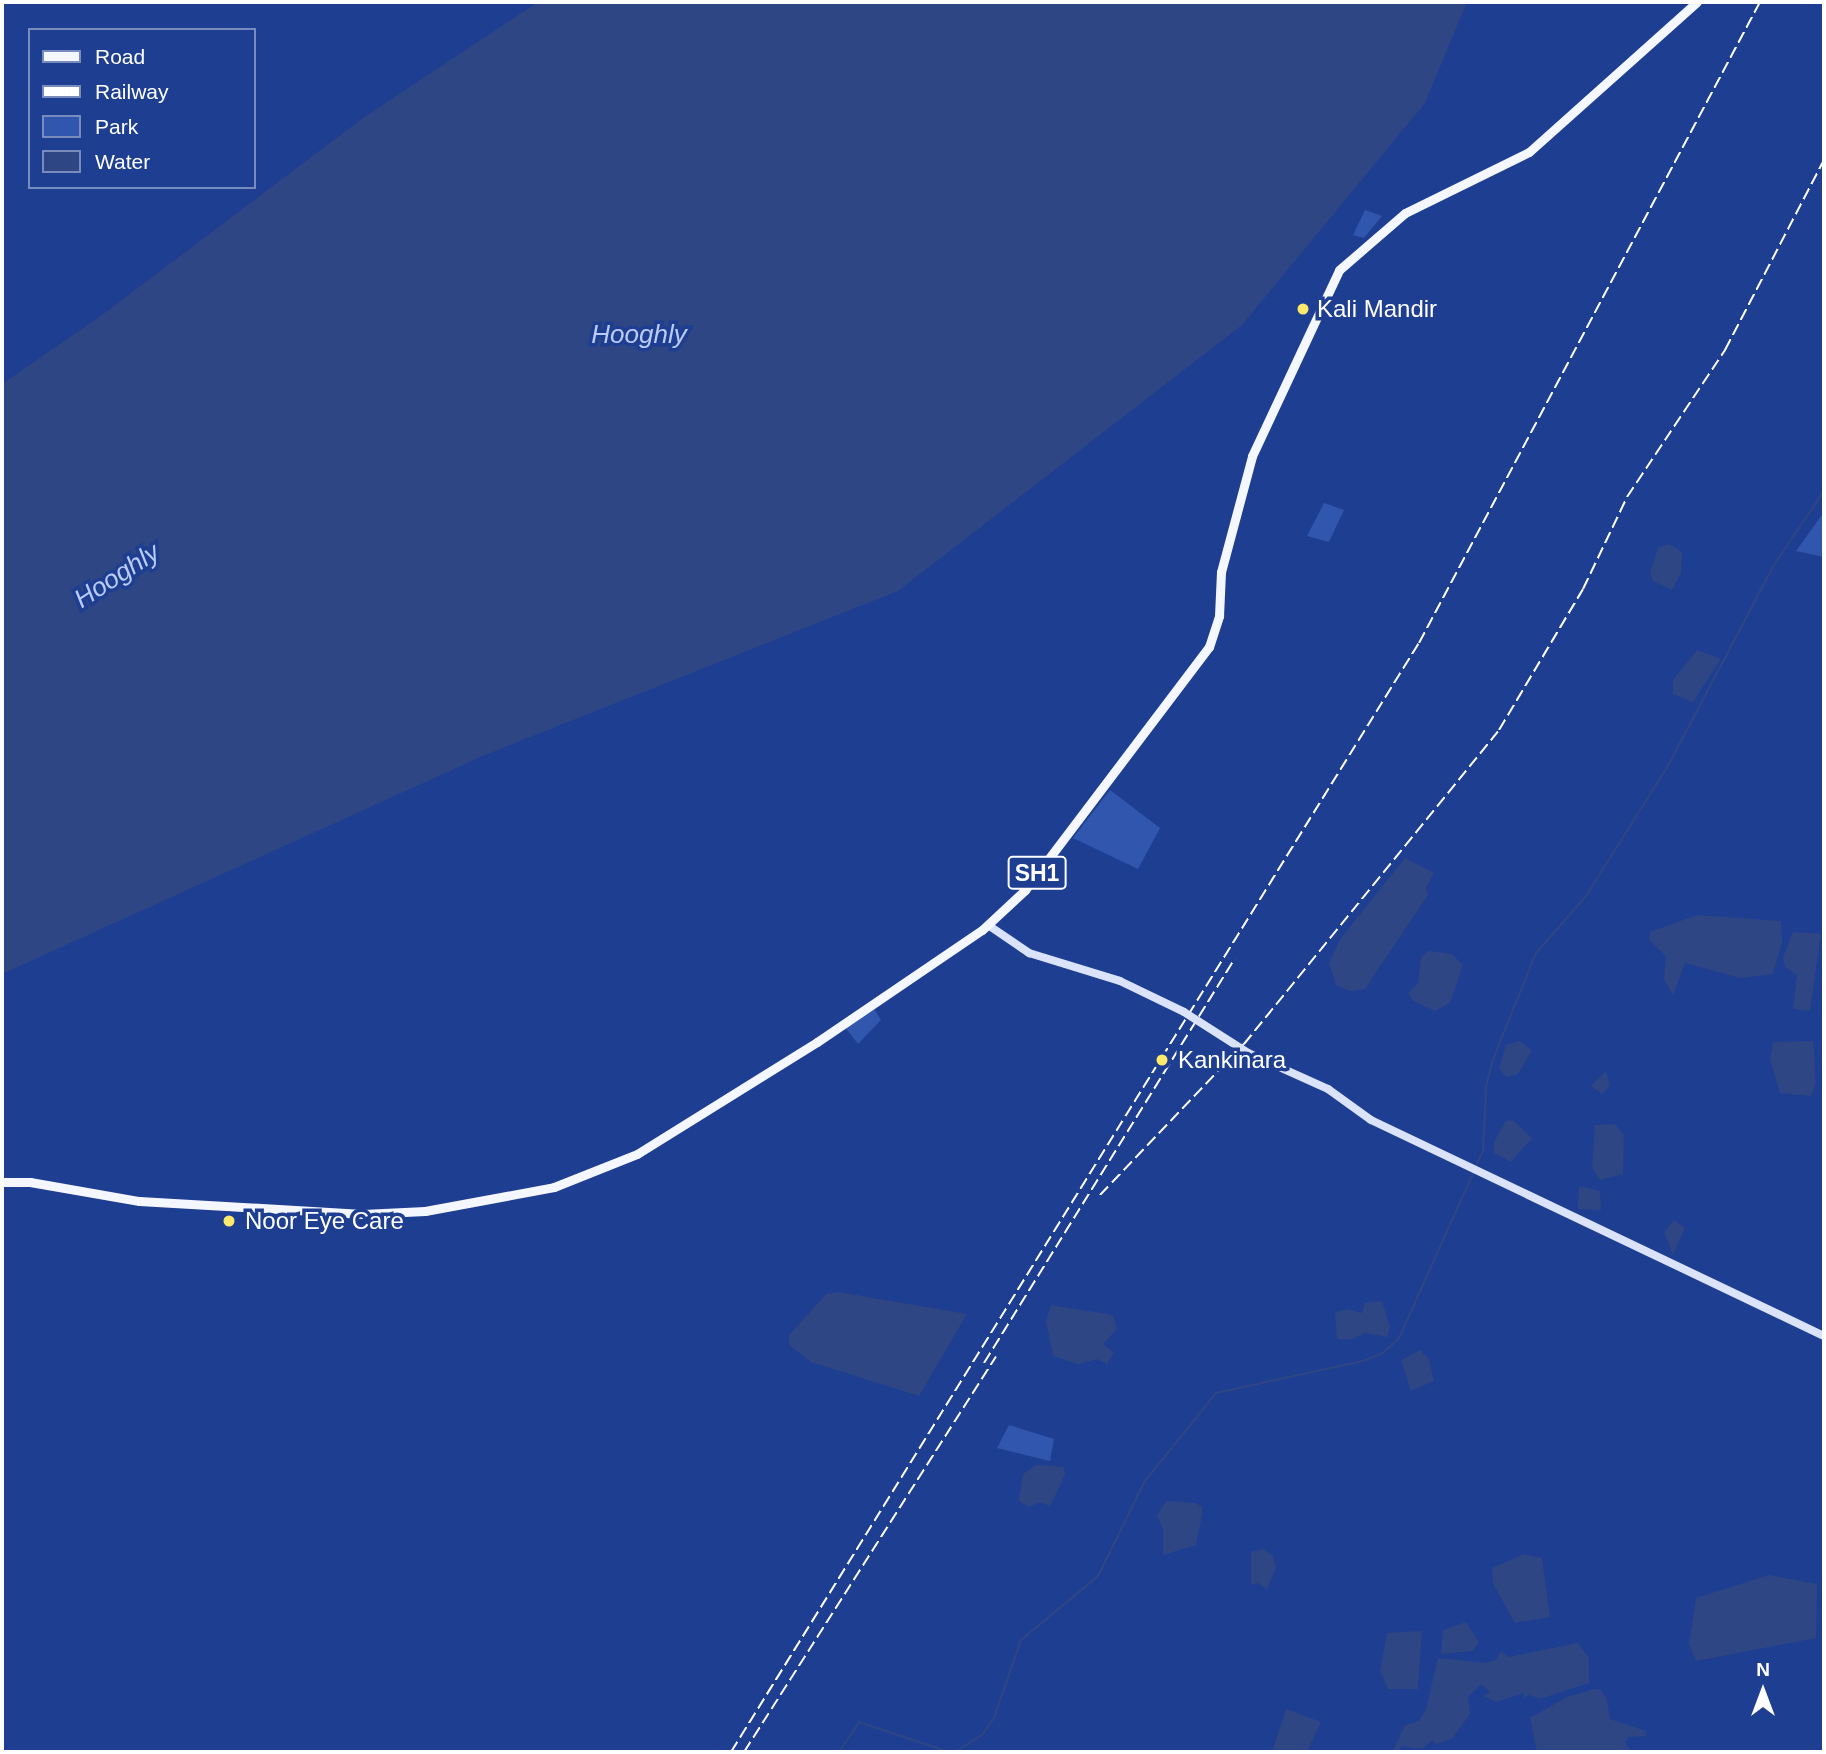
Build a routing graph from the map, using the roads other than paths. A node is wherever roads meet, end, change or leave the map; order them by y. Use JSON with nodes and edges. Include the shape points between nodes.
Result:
{"nodes":[{"id":1,"x":1697,"y":2,"type":"edge"},
{"id":2,"x":988,"y":925,"type":"junction"},
{"id":3,"x":2,"y":1182,"type":"edge"},
{"id":4,"x":1824,"y":1336,"type":"edge"}],
"edges":[{"from":1,"to":2,"type":"main road","number":"SH1","via":[[1529,152],[1405,213],[1339,270],[1252,456],[1221,572],[1219,616],[1209,647],[1024,890]]},
{"from":2,"to":3,"type":"main road","number":"SH1","via":[[817,1042],[638,1154],[554,1187],[425,1211],[363,1214],[139,1201]]},
{"from":2,"to":4,"type":"main road","bridge":true,"via":[[1029,953],[1119,981],[1184,1012],[1248,1053],[1328,1089],[1371,1120]]}]}
